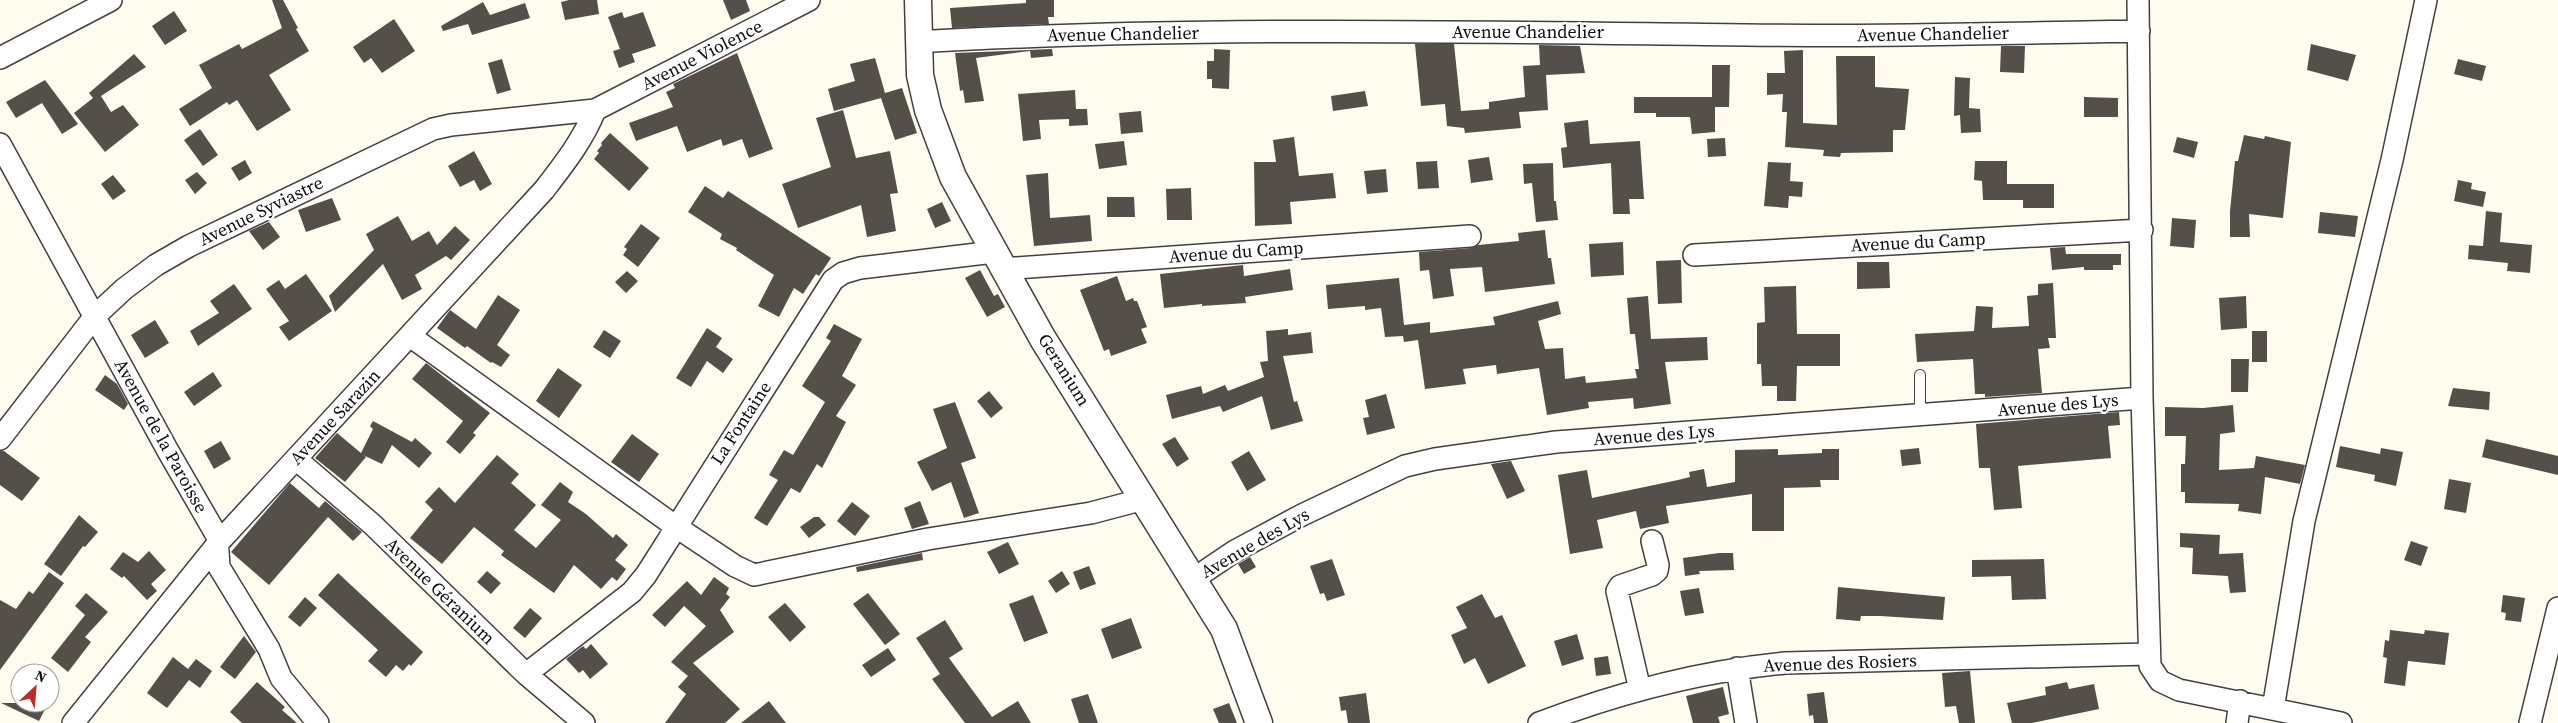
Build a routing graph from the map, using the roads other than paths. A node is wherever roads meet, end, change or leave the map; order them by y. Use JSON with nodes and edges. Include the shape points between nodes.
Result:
{"nodes":[{"id":1,"x":809,"y":0,"type":"edge"},
{"id":2,"x":918,"y":0,"type":"edge"},
{"id":3,"x":2138,"y":0,"type":"edge"},
{"id":4,"x":2426,"y":0,"type":"edge"},
{"id":5,"x":99,"y":3,"type":"edge"},
{"id":6,"x":2138,"y":31,"type":"junction"},
{"id":7,"x":918,"y":42,"type":"junction"},
{"id":8,"x":0,"y":58,"type":"edge"},
{"id":9,"x":595,"y":110,"type":"junction"},
{"id":10,"x":0,"y":144,"type":"edge"},
{"id":11,"x":2142,"y":230,"type":"junction"},
{"id":12,"x":1470,"y":236,"type":"dead end"},
{"id":13,"x":1694,"y":255,"type":"dead end"},
{"id":14,"x":998,"y":260,"type":"junction"},
{"id":15,"x":95,"y":316,"type":"junction"},
{"id":16,"x":410,"y":336,"type":"junction"},
{"id":17,"x":1920,"y":375,"type":"dead end"},
{"id":18,"x":2142,"y":398,"type":"junction"},
{"id":19,"x":1920,"y":415,"type":"junction"},
{"id":20,"x":0,"y":440,"type":"edge"},
{"id":21,"x":296,"y":459,"type":"junction"},
{"id":22,"x":1144,"y":499,"type":"junction"},
{"id":23,"x":675,"y":526,"type":"junction"},
{"id":24,"x":1652,"y":541,"type":"dead end"},
{"id":25,"x":219,"y":542,"type":"junction"},
{"id":26,"x":1194,"y":578,"type":"junction"},
{"id":27,"x":2558,"y":608,"type":"edge"},
{"id":28,"x":2149,"y":660,"type":"junction"},
{"id":29,"x":1737,"y":668,"type":"junction"},
{"id":30,"x":526,"y":674,"type":"junction"},
{"id":31,"x":1640,"y":690,"type":"junction"},
{"id":32,"x":2240,"y":701,"type":"junction"},
{"id":33,"x":2274,"y":710,"type":"junction"},
{"id":34,"x":73,"y":723,"type":"edge"},
{"id":35,"x":318,"y":723,"type":"edge"},
{"id":36,"x":584,"y":723,"type":"edge"},
{"id":37,"x":1259,"y":723,"type":"edge"},
{"id":38,"x":1539,"y":723,"type":"edge"},
{"id":39,"x":1746,"y":723,"type":"edge"},
{"id":40,"x":2237,"y":723,"type":"edge"},
{"id":41,"x":2341,"y":723,"type":"edge"},
{"id":42,"x":2530,"y":723,"type":"edge"}],
"edges":[{"from":1,"to":9,"type":"street","name":"Avenue Violence"},
{"from":2,"to":7,"type":"street","name":"Geranium"},
{"from":3,"to":6,"type":"street"},
{"from":4,"to":33,"type":"street","via":[[2392,160],[2304,520]]},
{"from":5,"to":8,"type":"street"},
{"from":6,"to":7,"type":"street","name":"Avenue Chandelier","via":[[1757,36],[1552,32],[1054,34]]},
{"from":6,"to":11,"type":"street"},
{"from":7,"to":14,"type":"street","name":"Geranium","via":[[920,75],[940,143],[953,177]]},
{"from":9,"to":15,"type":"street","name":"Avenue Syviastre","via":[[433,129],[189,246],[156,265]]},
{"from":9,"to":16,"type":"street","name":"Avenue Sarazin","via":[[582,138],[544,190]]},
{"from":10,"to":15,"type":"street","name":"Avenue de la Paroisse"},
{"from":11,"to":13,"type":"street","name":"Avenue du Camp"},
{"from":11,"to":18,"type":"street"},
{"from":12,"to":14,"type":"street","name":"Avenue du Camp"},
{"from":14,"to":22,"type":"street","name":"Geranium"},
{"from":14,"to":23,"type":"street","name":"La Fontaine","via":[[860,268],[833,280]]},
{"from":15,"to":20,"type":"street","name":"Avenue Syviastre"},
{"from":15,"to":25,"type":"street","name":"Avenue de la Paroisse"},
{"from":16,"to":21,"type":"street","name":"Avenue Sarazin"},
{"from":16,"to":23,"type":"street"},
{"from":17,"to":19,"type":"lane"},
{"from":18,"to":19,"type":"street","name":"Avenue des Lys"},
{"from":18,"to":28,"type":"street"},
{"from":19,"to":26,"type":"street","name":"Avenue des Lys","via":[[1556,442],[1418,462],[1302,515],[1235,551]]},
{"from":21,"to":25,"type":"street","name":"Avenue Sarazin"},
{"from":21,"to":30,"type":"street","name":"Avenue Géranium","via":[[373,525]]},
{"from":22,"to":23,"type":"street","via":[[1091,513],[928,539],[754,575]]},
{"from":22,"to":26,"type":"street","name":"Geranium"},
{"from":23,"to":30,"type":"street","name":"La Fontaine","via":[[632,592]]},
{"from":24,"to":31,"type":"street","via":[[1657,571],[1620,586],[1617,591]]},
{"from":25,"to":34,"type":"street","name":"Avenue Sarazin"},
{"from":25,"to":35,"type":"street","name":"Avenue de la Paroisse","via":[[217,560],[223,575],[269,649],[281,678]]},
{"from":26,"to":37,"type":"street","name":"Geranium","via":[[1224,629]]},
{"from":27,"to":42,"type":"street"},
{"from":28,"to":29,"type":"street","name":"Avenue des Rosiers","via":[[1785,663]]},
{"from":28,"to":32,"type":"street","via":[[2154,674],[2170,687]]},
{"from":29,"to":31,"type":"street","name":"Avenue des Rosiers"},
{"from":29,"to":39,"type":"street"},
{"from":30,"to":36,"type":"street","name":"Avenue Géranium"},
{"from":31,"to":38,"type":"street","name":"Avenue des Rosiers"},
{"from":32,"to":33,"type":"street"},
{"from":32,"to":40,"type":"street"},
{"from":33,"to":41,"type":"street"}]}
